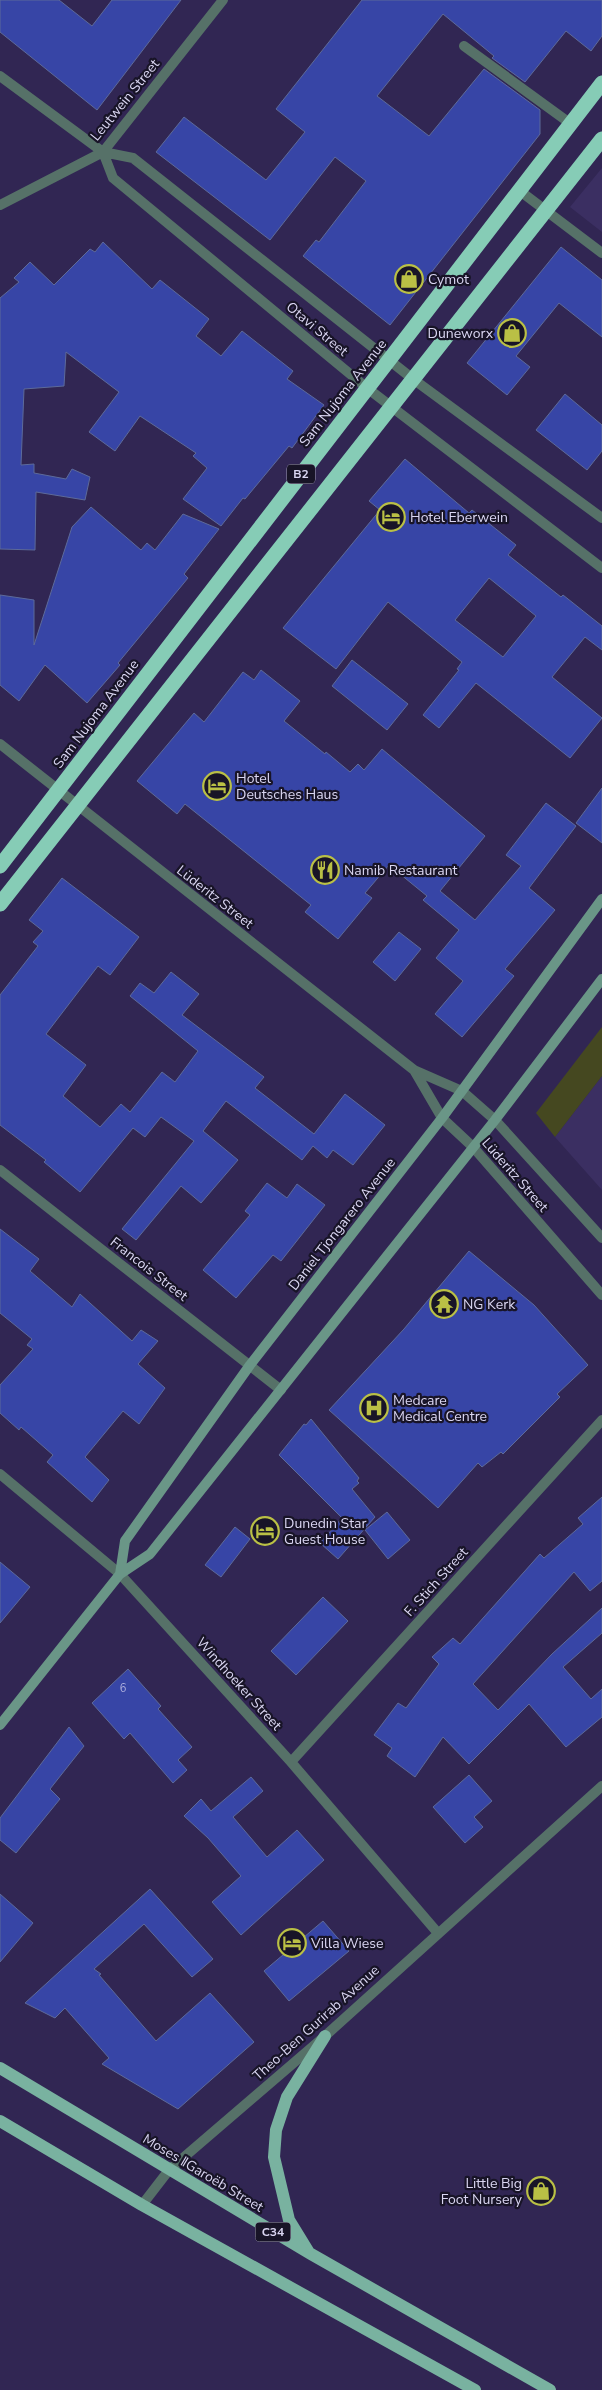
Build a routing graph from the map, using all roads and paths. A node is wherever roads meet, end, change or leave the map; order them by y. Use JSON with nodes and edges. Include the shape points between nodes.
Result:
{"nodes":[{"id":1,"x":224,"y":0,"type":"edge"},
{"id":2,"x":464,"y":46,"type":"dead end"},
{"id":3,"x":0,"y":76,"type":"edge"},
{"id":4,"x":602,"y":83,"type":"edge"},
{"id":5,"x":571,"y":124,"type":"junction"},
{"id":6,"x":602,"y":139,"type":"edge"},
{"id":7,"x":104,"y":152,"type":"junction"},
{"id":8,"x":520,"y":191,"type":"junction"},
{"id":9,"x":0,"y":205,"type":"edge"},
{"id":10,"x":547,"y":210,"type":"junction"},
{"id":11,"x":602,"y":253,"type":"edge"},
{"id":12,"x":389,"y":360,"type":"junction"},
{"id":13,"x":413,"y":379,"type":"junction"},
{"id":14,"x":367,"y":388,"type":"junction"},
{"id":15,"x":392,"y":407,"type":"junction"},
{"id":16,"x":602,"y":518,"type":"edge"},
{"id":17,"x":602,"y":568,"type":"edge"},
{"id":18,"x":0,"y":744,"type":"edge"},
{"id":19,"x":58,"y":790,"type":"junction"},
{"id":20,"x":76,"y":806,"type":"junction"},
{"id":21,"x":0,"y":866,"type":"edge"},
{"id":22,"x":602,"y":899,"type":"edge"},
{"id":23,"x":0,"y":904,"type":"edge"},
{"id":24,"x":602,"y":979,"type":"edge"},
{"id":25,"x":414,"y":1070,"type":"junction"},
{"id":26,"x":462,"y":1091,"type":"junction"},
{"id":27,"x":442,"y":1118,"type":"junction"},
{"id":28,"x":495,"y":1120,"type":"junction"},
{"id":29,"x":472,"y":1147,"type":"junction"},
{"id":30,"x":0,"y":1170,"type":"edge"},
{"id":31,"x":602,"y":1238,"type":"edge"},
{"id":32,"x":602,"y":1295,"type":"edge"},
{"id":33,"x":250,"y":1365,"type":"junction"},
{"id":34,"x":281,"y":1390,"type":"junction"},
{"id":35,"x":602,"y":1420,"type":"edge"},
{"id":36,"x":0,"y":1474,"type":"edge"},
{"id":37,"x":120,"y":1574,"type":"junction"},
{"id":38,"x":0,"y":1725,"type":"edge"},
{"id":39,"x":291,"y":1762,"type":"junction"},
{"id":40,"x":602,"y":1786,"type":"edge"},
{"id":41,"x":437,"y":1932,"type":"junction"},
{"id":42,"x":325,"y":2036,"type":"junction"},
{"id":43,"x":0,"y":2068,"type":"edge"},
{"id":44,"x":0,"y":2121,"type":"edge"},
{"id":45,"x":169,"y":2170,"type":"junction"},
{"id":46,"x":142,"y":2205,"type":"junction"},
{"id":47,"x":310,"y":2254,"type":"junction"},
{"id":48,"x":474,"y":2390,"type":"edge"},
{"id":49,"x":550,"y":2390,"type":"edge"}],
"edges":[{"from":1,"to":7,"type":"street","name":"Leutwein Street"},
{"from":2,"to":5,"type":"street"},
{"from":3,"to":7,"type":"street","name":"Otavi Street"},
{"from":4,"to":5,"type":"highway","name":"Sam Nujoma Avenue","number":"B2"},
{"from":5,"to":8,"type":"highway","name":"Sam Nujoma Avenue","number":"B2"},
{"from":6,"to":10,"type":"highway","number":"B2"},
{"from":7,"to":9,"type":"street","name":"Leutwein Street"},
{"from":7,"to":12,"type":"street","name":"Otavi Street","via":[[134,158]]},
{"from":7,"to":14,"type":"street","name":"Otavi Street","via":[[113,178]]},
{"from":8,"to":10,"type":"street"},
{"from":8,"to":12,"type":"highway","name":"Sam Nujoma Avenue","number":"B2"},
{"from":10,"to":11,"type":"street"},
{"from":10,"to":13,"type":"highway","number":"B2"},
{"from":12,"to":13,"type":"street","name":"Otavi Street"},
{"from":12,"to":14,"type":"highway","name":"Sam Nujoma Avenue","number":"B2"},
{"from":13,"to":15,"type":"highway","number":"B2"},
{"from":13,"to":16,"type":"street","name":"Otavi Street"},
{"from":14,"to":15,"type":"street","name":"Otavi Street"},
{"from":14,"to":19,"type":"highway","name":"Sam Nujoma Avenue","number":"B2"},
{"from":15,"to":17,"type":"street","name":"Otavi Street"},
{"from":15,"to":20,"type":"highway","number":"B2"},
{"from":18,"to":19,"type":"street","name":"Lüderitz Street"},
{"from":19,"to":20,"type":"street","name":"Lüderitz Street"},
{"from":19,"to":21,"type":"highway","name":"Sam Nujoma Avenue","number":"B2"},
{"from":20,"to":23,"type":"highway","number":"B2"},
{"from":20,"to":25,"type":"street","name":"Lüderitz Street"},
{"from":22,"to":26,"type":"street","name":"Daniel Tjongarero Avenue"},
{"from":24,"to":28,"type":"street","name":"Daniel Tjongarero Avenue"},
{"from":25,"to":26,"type":"street","name":"Lüderitz Street"},
{"from":25,"to":27,"type":"street","name":"Lüderitz Street"},
{"from":26,"to":27,"type":"street","name":"Daniel Tjongarero Avenue"},
{"from":26,"to":28,"type":"street","name":"Lüderitz Street"},
{"from":27,"to":29,"type":"street","name":"Lüderitz Street"},
{"from":27,"to":33,"type":"street","name":"Daniel Tjongarero Avenue"},
{"from":28,"to":29,"type":"street","name":"Daniel Tjongarero Avenue"},
{"from":28,"to":31,"type":"street","name":"Lüderitz Street"},
{"from":29,"to":32,"type":"street","name":"Lüderitz Street"},
{"from":29,"to":34,"type":"street","name":"Daniel Tjongarero Avenue"},
{"from":30,"to":33,"type":"street","name":"Francois Street"},
{"from":33,"to":34,"type":"street","name":"Francois Street"},
{"from":33,"to":37,"type":"street","name":"Daniel Tjongarero Avenue","via":[[125,1541]]},
{"from":34,"to":37,"type":"street","name":"Daniel Tjongarero Avenue","via":[[150,1554]]},
{"from":35,"to":39,"type":"street","name":"F. Stich Street"},
{"from":36,"to":37,"type":"street","name":"Windhoeker Street"},
{"from":37,"to":38,"type":"street","name":"Daniel Tjongarero Avenue"},
{"from":37,"to":39,"type":"street","name":"Windhoeker Street"},
{"from":39,"to":41,"type":"street","name":"Windhoeker Street"},
{"from":40,"to":41,"type":"street","name":"Theo-Ben Gurirab Avenue"},
{"from":41,"to":42,"type":"street","name":"Theo-Ben Gurirab Avenue"},
{"from":42,"to":45,"type":"street","name":"Theo-Ben Gurirab Avenue"},
{"from":42,"to":47,"type":"main road","via":[[287,2097],[276,2130],[274,2157],[289,2220]]},
{"from":43,"to":45,"type":"main road","name":"Moses ǁGaroëb Street","number":"C34"},
{"from":44,"to":46,"type":"main road"},
{"from":45,"to":46,"type":"street","name":"Theo-Ben Gurirab Avenue"},
{"from":45,"to":47,"type":"main road","name":"Moses ǁGaroëb Street","number":"C34"},
{"from":46,"to":48,"type":"main road"},
{"from":47,"to":49,"type":"main road","name":"Moses ǁGaroëb Street","number":"C34"}]}
